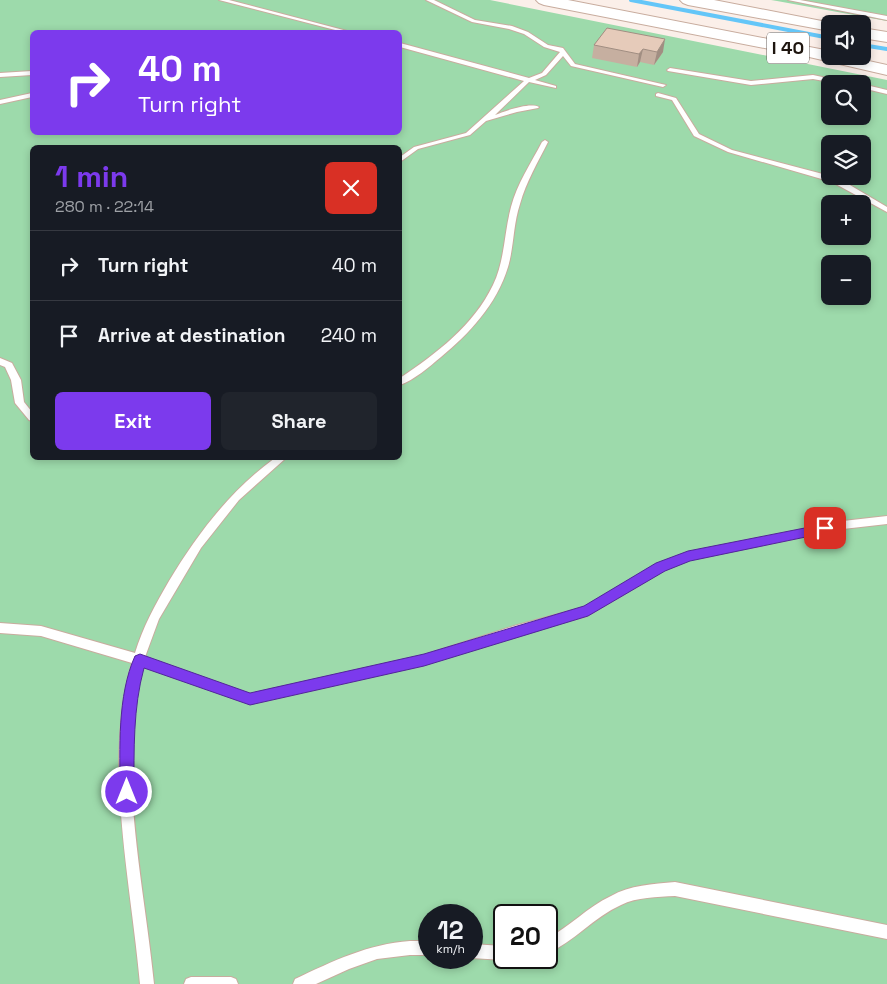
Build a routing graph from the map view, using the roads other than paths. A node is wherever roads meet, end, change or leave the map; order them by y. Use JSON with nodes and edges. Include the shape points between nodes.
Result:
{"nodes":[{"id":1,"x":222,"y":0,"type":"edge"},
{"id":2,"x":429,"y":0,"type":"edge"},
{"id":3,"x":544,"y":0,"type":"edge"},
{"id":4,"x":688,"y":0,"type":"edge"},
{"id":5,"x":791,"y":0,"type":"edge"},
{"id":6,"x":887,"y":18,"type":"edge"},
{"id":7,"x":821,"y":24,"type":"edge"},
{"id":8,"x":340,"y":30,"type":"edge"},
{"id":9,"x":871,"y":32,"type":"edge"},
{"id":10,"x":887,"y":35,"type":"edge"},
{"id":11,"x":746,"y":40,"type":"junction"},
{"id":12,"x":402,"y":46,"type":"edge"},
{"id":13,"x":563,"y":52,"type":"junction"},
{"id":14,"x":821,"y":54,"type":"edge"},
{"id":15,"x":871,"y":65,"type":"edge"},
{"id":16,"x":887,"y":68,"type":"edge"},
{"id":17,"x":670,"y":70,"type":"dead end"},
{"id":18,"x":30,"y":73,"type":"edge"},
{"id":19,"x":0,"y":75,"type":"edge"},
{"id":20,"x":821,"y":78,"type":"edge"},
{"id":21,"x":527,"y":80,"type":"junction"},
{"id":22,"x":663,"y":85,"type":"dead end"},
{"id":23,"x":554,"y":88,"type":"dead end"},
{"id":24,"x":871,"y":88,"type":"edge"},
{"id":25,"x":887,"y":92,"type":"edge"},
{"id":26,"x":30,"y":95,"type":"edge"},
{"id":27,"x":658,"y":95,"type":"dead end"},
{"id":28,"x":0,"y":102,"type":"edge"},
{"id":29,"x":536,"y":107,"type":"dead end"},
{"id":30,"x":484,"y":120,"type":"junction"},
{"id":31,"x":545,"y":142,"type":"dead end"},
{"id":32,"x":402,"y":158,"type":"edge"},
{"id":33,"x":887,"y":210,"type":"edge"},
{"id":34,"x":0,"y":361,"type":"edge"},
{"id":35,"x":402,"y":381,"type":"edge"},
{"id":36,"x":30,"y":416,"type":"edge"},
{"id":37,"x":278,"y":460,"type":"edge"},
{"id":38,"x":887,"y":520,"type":"edge"},
{"id":39,"x":0,"y":628,"type":"edge"},
{"id":40,"x":140,"y":660,"type":"junction"},
{"id":41,"x":887,"y":932,"type":"edge"},
{"id":42,"x":558,"y":941,"type":"edge"},
{"id":43,"x":418,"y":948,"type":"edge"},
{"id":44,"x":146,"y":984,"type":"edge"},
{"id":45,"x":190,"y":984,"type":"edge"},
{"id":46,"x":231,"y":984,"type":"edge"},
{"id":47,"x":300,"y":984,"type":"edge"}],
"edges":[{"from":1,"to":8,"type":"lane"},
{"from":2,"to":13,"type":"lane","via":[[461,17],[526,33]]},
{"from":3,"to":11,"type":"highway","number":"I 40"},
{"from":4,"to":7,"type":"highway","number":"I 40"},
{"from":5,"to":6,"type":"lane"},
{"from":9,"to":10,"type":"highway"},
{"from":11,"to":14,"type":"highway","number":"I 40"},
{"from":11,"to":16,"type":"highway"},
{"from":12,"to":21,"type":"lane"},
{"from":13,"to":21,"type":"lane","via":[[544,74]]},
{"from":13,"to":22,"type":"lane","via":[[573,65]]},
{"from":15,"to":16,"type":"highway","number":"I 40"},
{"from":17,"to":20,"type":"lane","via":[[752,83]]},
{"from":18,"to":19,"type":"lane"},
{"from":21,"to":23,"type":"lane"},
{"from":21,"to":30,"type":"lane"},
{"from":24,"to":25,"type":"lane"},
{"from":26,"to":28,"type":"lane"},
{"from":27,"to":33,"type":"lane","via":[[674,99],[696,136],[730,151],[835,180]]},
{"from":29,"to":30,"type":"lane"},
{"from":30,"to":32,"type":"lane","via":[[468,134],[416,148]]},
{"from":31,"to":35,"type":"lane","via":[[521,190],[513,214],[504,269],[486,303],[457,339]]},
{"from":34,"to":36,"type":"lane","via":[[10,365],[20,403]]},
{"from":37,"to":40,"type":"lane","via":[[227,508],[191,552],[150,627]]},
{"from":38,"to":40,"type":"lane","via":[[843,525],[688,556],[661,567],[588,611],[424,660],[250,699]]},
{"from":39,"to":40,"type":"lane","via":[[40,631]]},
{"from":40,"to":44,"type":"lane","via":[[132,686],[127,738],[127,792]]},
{"from":41,"to":42,"type":"lane","via":[[675,889],[652,890],[615,900]]},
{"from":43,"to":47,"type":"lane","via":[[390,949],[356,957]]},
{"from":45,"to":46,"type":"lane"}]}
